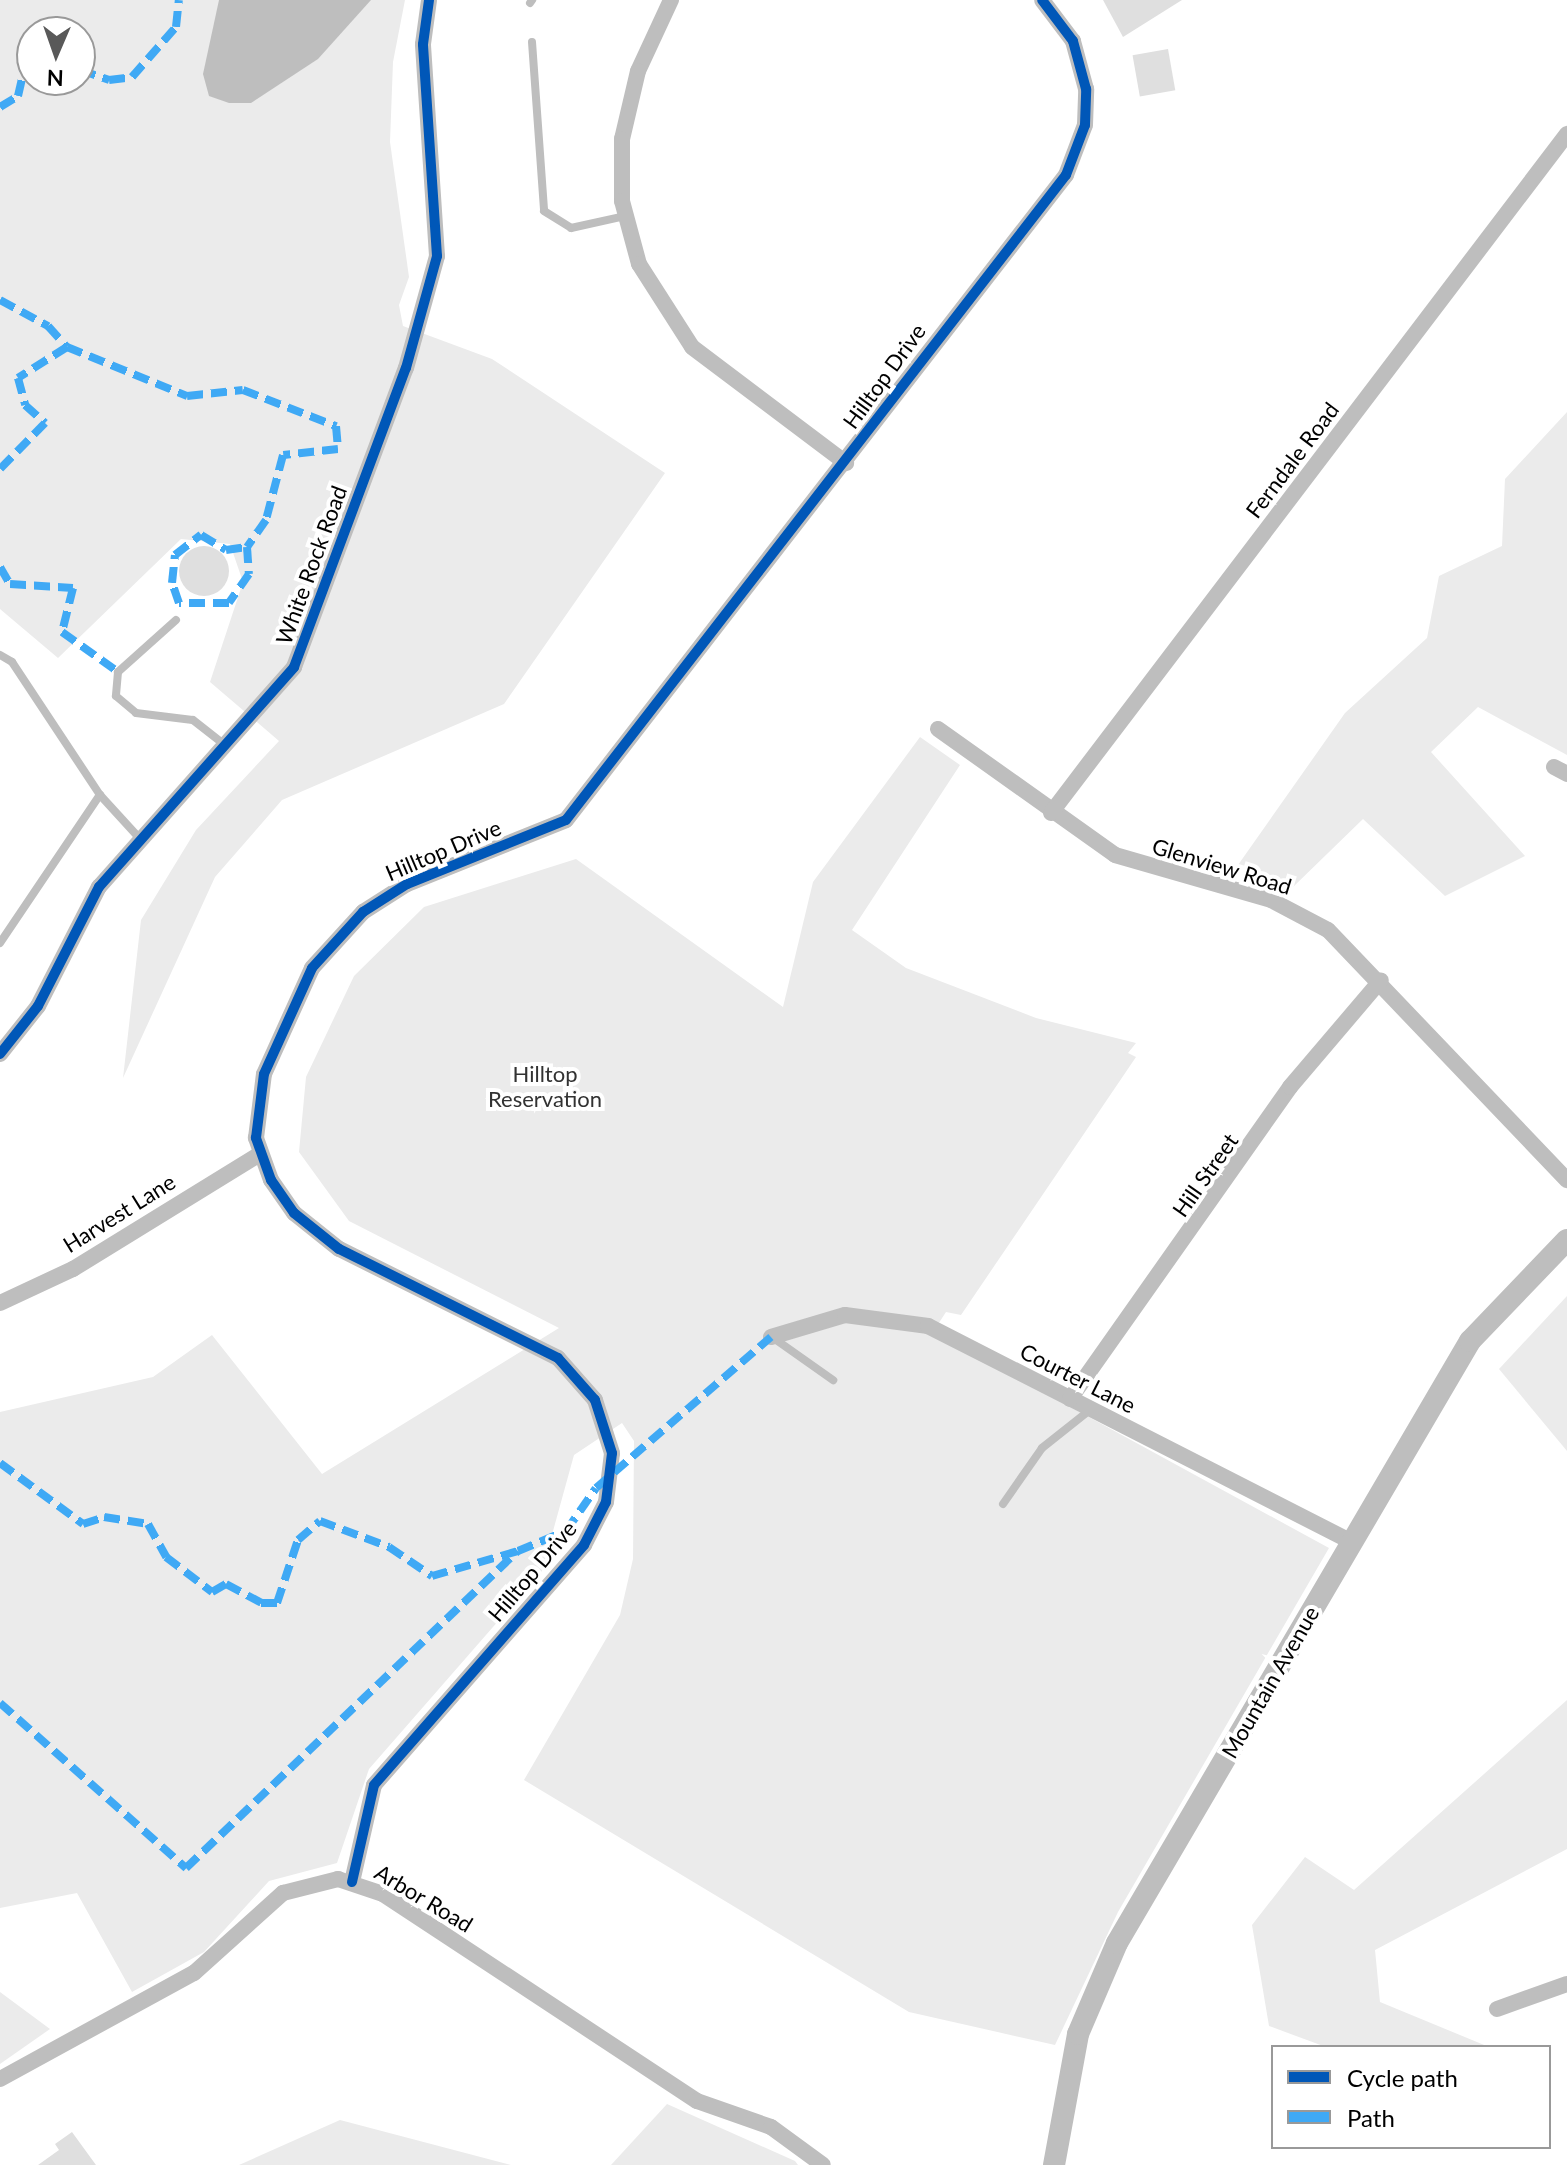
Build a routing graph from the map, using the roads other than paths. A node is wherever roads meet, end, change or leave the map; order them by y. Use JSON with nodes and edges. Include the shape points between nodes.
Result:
{"nodes":[{"id":1,"x":429,"y":0,"type":"edge"},
{"id":2,"x":671,"y":0,"type":"edge"},
{"id":3,"x":1042,"y":0,"type":"edge"},
{"id":4,"x":532,"y":42,"type":"dead end"},
{"id":5,"x":1567,"y":134,"type":"edge"},
{"id":6,"x":625,"y":216,"type":"junction"},
{"id":7,"x":846,"y":463,"type":"junction"},
{"id":8,"x":176,"y":620,"type":"dead end"},
{"id":9,"x":0,"y":655,"type":"edge"},
{"id":10,"x":938,"y":729,"type":"dead end"},
{"id":11,"x":226,"y":747,"type":"junction"},
{"id":12,"x":100,"y":795,"type":"junction"},
{"id":13,"x":1051,"y":813,"type":"junction"},
{"id":14,"x":142,"y":841,"type":"junction"},
{"id":15,"x":0,"y":943,"type":"edge"},
{"id":16,"x":1381,"y":980,"type":"junction"},
{"id":17,"x":0,"y":1054,"type":"edge"},
{"id":18,"x":260,"y":1154,"type":"junction"},
{"id":19,"x":1567,"y":1180,"type":"edge"},
{"id":20,"x":1567,"y":1240,"type":"edge"},
{"id":21,"x":0,"y":1303,"type":"edge"},
{"id":22,"x":771,"y":1337,"type":"joint"},
{"id":23,"x":833,"y":1380,"type":"dead end"},
{"id":24,"x":1070,"y":1399,"type":"junction"},
{"id":25,"x":1091,"y":1409,"type":"junction"},
{"id":26,"x":1003,"y":1504,"type":"dead end"},
{"id":27,"x":1352,"y":1542,"type":"junction"},
{"id":28,"x":352,"y":1882,"type":"junction"},
{"id":29,"x":1567,"y":1984,"type":"edge"},
{"id":30,"x":1497,"y":2009,"type":"dead end"},
{"id":31,"x":0,"y":2079,"type":"edge"},
{"id":32,"x":823,"y":2165,"type":"edge"},
{"id":33,"x":1054,"y":2165,"type":"edge"}],
"edges":[{"from":1,"to":11,"type":"street","name":"White Rock Road","via":[[423,58],[437,256],[406,368],[294,667]]},
{"from":2,"to":6,"type":"street","via":[[625,116]]},
{"from":3,"to":7,"type":"street","name":"Hilltop Drive","via":[[1065,27],[1083,72],[1085,125],[1074,159]]},
{"from":4,"to":6,"type":"lane","via":[[544,211],[571,228]]},
{"from":5,"to":13,"type":"street","name":"Ferndale Road"},
{"from":6,"to":7,"type":"street","via":[[649,286],[692,347]]},
{"from":7,"to":18,"type":"street","name":"Hilltop Drive","via":[[566,820],[407,884],[363,912],[327,948],[264,1074],[255,1121]]},
{"from":8,"to":11,"type":"lane","via":[[118,672],[116,696],[136,713],[193,720]]},
{"from":9,"to":12,"type":"lane","via":[[12,662]]},
{"from":10,"to":13,"type":"street","name":"Glenview Road"},
{"from":11,"to":14,"type":"street","name":"White Rock Road"},
{"from":12,"to":14,"type":"lane"},
{"from":12,"to":15,"type":"lane"},
{"from":13,"to":16,"type":"street","name":"Glenview Road","via":[[1115,855],[1296,911],[1343,942]]},
{"from":14,"to":17,"type":"street","name":"White Rock Road","via":[[85,907],[38,1006]]},
{"from":16,"to":19,"type":"street","name":"Glenview Road"},
{"from":16,"to":24,"type":"street","name":"Hill Street","via":[[1290,1087]]},
{"from":18,"to":21,"type":"street","name":"Harvest Lane","via":[[73,1269]]},
{"from":18,"to":28,"type":"street","name":"Hilltop Drive","via":[[294,1213],[339,1249],[558,1358],[595,1400],[612,1453],[610,1486],[593,1531],[374,1785]]},
{"from":20,"to":27,"type":"street","name":"Mountain Avenue","via":[[1470,1341]]},
{"from":22,"to":23,"type":"lane"},
{"from":22,"to":24,"type":"street","name":"Courter Lane","via":[[845,1315],[907,1320]]},
{"from":24,"to":25,"type":"street","name":"Courter Lane"},
{"from":25,"to":26,"type":"lane","via":[[1042,1448]]},
{"from":25,"to":27,"type":"street","name":"Courter Lane"},
{"from":27,"to":33,"type":"street","name":"Mountain Avenue","via":[[1102,1972],[1070,2068]]},
{"from":28,"to":31,"type":"street","name":"Arbor Road","via":[[310,1882],[283,1893],[194,1973]]},
{"from":28,"to":32,"type":"street","name":"Arbor Road","via":[[383,1894],[697,2101],[771,2127]]},
{"from":29,"to":30,"type":"street"}]}
